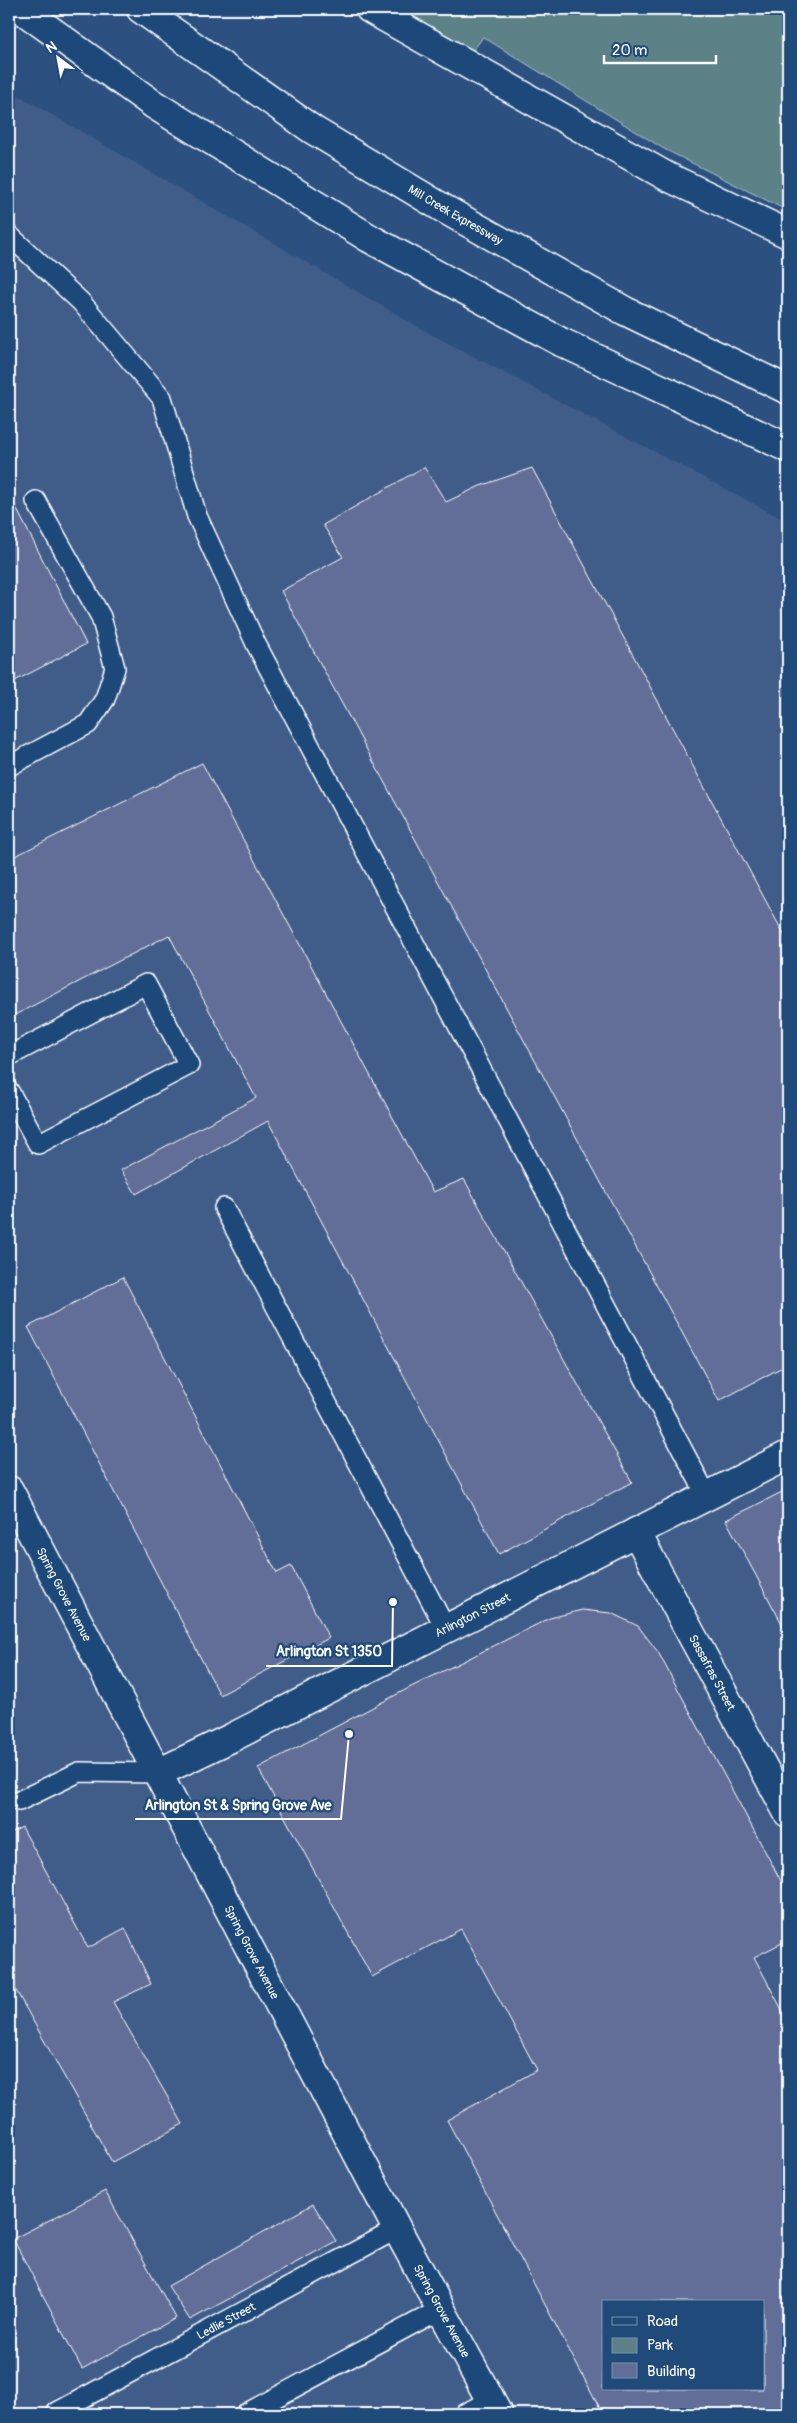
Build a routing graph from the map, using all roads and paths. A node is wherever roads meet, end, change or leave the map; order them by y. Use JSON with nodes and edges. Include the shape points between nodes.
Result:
{"nodes":[{"id":1,"x":21,"y":9,"type":"edge"},
{"id":2,"x":141,"y":9,"type":"edge"},
{"id":3,"x":370,"y":9,"type":"edge"},
{"id":4,"x":788,"y":234,"type":"edge"},
{"id":5,"x":9,"y":236,"type":"edge"},
{"id":6,"x":788,"y":390,"type":"edge"},
{"id":7,"x":788,"y":448,"type":"edge"},
{"id":8,"x":36,"y":501,"type":"dead end"},
{"id":9,"x":9,"y":766,"type":"edge"},
{"id":10,"x":9,"y":1056,"type":"edge"},
{"id":11,"x":9,"y":1091,"type":"edge"},
{"id":12,"x":224,"y":1208,"type":"dead end"},
{"id":13,"x":788,"y":1455,"type":"edge"},
{"id":14,"x":9,"y":1490,"type":"edge"},
{"id":15,"x":707,"y":1496,"type":"junction"},
{"id":16,"x":636,"y":1532,"type":"junction"},
{"id":17,"x":446,"y":1629,"type":"junction"},
{"id":18,"x":158,"y":1773,"type":"junction"},
{"id":19,"x":19,"y":1802,"type":"dead end"},
{"id":20,"x":788,"y":1813,"type":"edge"},
{"id":21,"x":396,"y":2229,"type":"junction"},
{"id":22,"x":441,"y":2308,"type":"junction"},
{"id":23,"x":494,"y":2407,"type":"edge"},
{"id":24,"x":57,"y":2412,"type":"dead end"},
{"id":25,"x":245,"y":2414,"type":"edge"},
{"id":26,"x":464,"y":2414,"type":"edge"}],
"edges":[{"from":1,"to":7,"type":"main road","via":[[153,104],[369,238],[561,342]]},
{"from":2,"to":6,"type":"main road","name":"Mill Creek Expressway","via":[[313,130],[446,210],[625,311]]},
{"from":3,"to":4,"type":"main road","via":[[666,176]]},
{"from":5,"to":15,"type":"lane","via":[[81,302],[162,398],[197,516],[256,644]]},
{"from":8,"to":9,"type":"lane","via":[[101,618],[115,668],[105,699],[88,724]]},
{"from":10,"to":11,"type":"lane","via":[[146,984],[189,1065],[38,1144]]},
{"from":12,"to":17,"type":"lane"},
{"from":13,"to":15,"type":"main road","name":"Arlington Street"},
{"from":14,"to":18,"type":"main road","name":"Spring Grove Avenue"},
{"from":15,"to":16,"type":"main road","name":"Arlington Street"},
{"from":16,"to":17,"type":"main road","name":"Arlington Street"},
{"from":16,"to":20,"type":"main road","name":"Sassafras Street"},
{"from":17,"to":18,"type":"main road","name":"Arlington Street"},
{"from":18,"to":19,"type":"lane","via":[[78,1772]]},
{"from":18,"to":21,"type":"main road","name":"Spring Grove Avenue"},
{"from":21,"to":22,"type":"main road","name":"Spring Grove Avenue"},
{"from":21,"to":24,"type":"lane","name":"Ledlie Street"},
{"from":22,"to":23,"type":"main road","name":"Spring Grove Avenue"},
{"from":22,"to":25,"type":"lane"},
{"from":23,"to":26,"type":"lane"}]}
